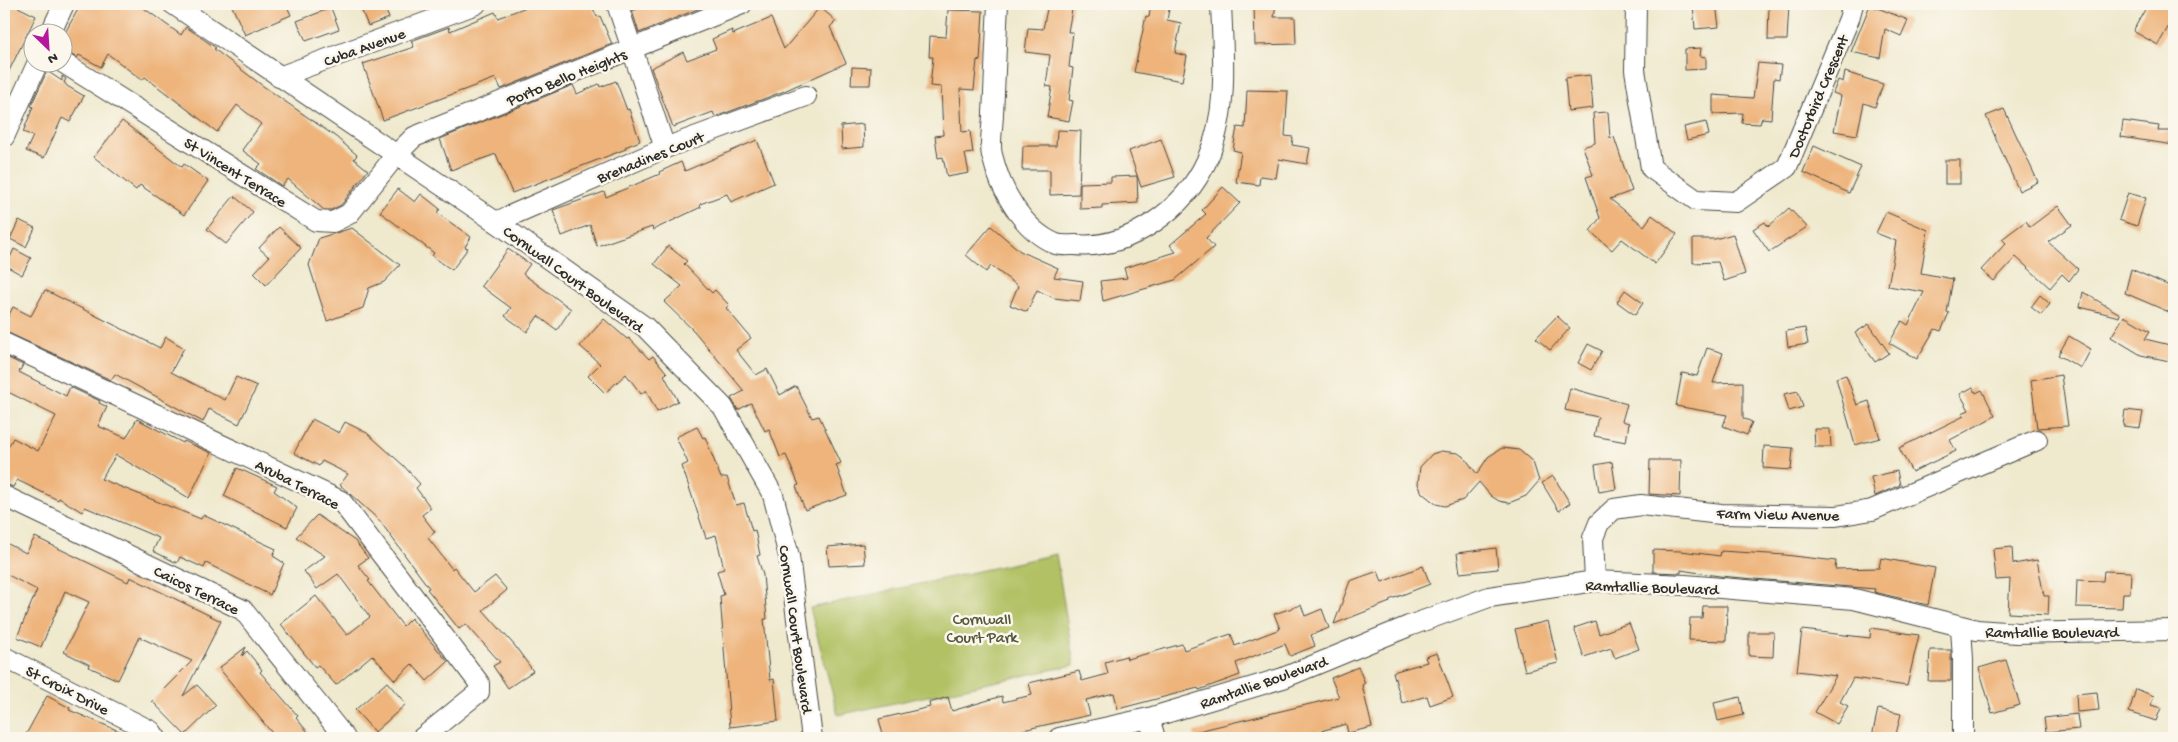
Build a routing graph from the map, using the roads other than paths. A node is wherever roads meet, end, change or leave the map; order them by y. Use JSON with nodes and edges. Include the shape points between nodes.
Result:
{"nodes":[{"id":1,"x":64,"y":4,"type":"edge"},
{"id":2,"x":476,"y":4,"type":"edge"},
{"id":3,"x":618,"y":4,"type":"edge"},
{"id":4,"x":742,"y":4,"type":"edge"},
{"id":5,"x":998,"y":4,"type":"edge"},
{"id":6,"x":1221,"y":4,"type":"edge"},
{"id":7,"x":1636,"y":4,"type":"edge"},
{"id":8,"x":1853,"y":4,"type":"edge"},
{"id":9,"x":181,"y":5,"type":"edge"},
{"id":10,"x":56,"y":22,"type":"edge"},
{"id":11,"x":633,"y":48,"type":"junction"},
{"id":12,"x":72,"y":68,"type":"edge"},
{"id":13,"x":33,"y":72,"type":"edge"},
{"id":14,"x":279,"y":77,"type":"junction"},
{"id":15,"x":806,"y":96,"type":"dead end"},
{"id":16,"x":4,"y":137,"type":"edge"},
{"id":17,"x":665,"y":148,"type":"junction"},
{"id":18,"x":396,"y":155,"type":"junction"},
{"id":19,"x":496,"y":222,"type":"junction"},
{"id":20,"x":4,"y":343,"type":"edge"},
{"id":21,"x":2037,"y":440,"type":"dead end"},
{"id":22,"x":4,"y":496,"type":"edge"},
{"id":23,"x":1595,"y":581,"type":"junction"},
{"id":24,"x":1961,"y":628,"type":"junction"},
{"id":25,"x":2174,"y":630,"type":"edge"},
{"id":26,"x":4,"y":657,"type":"edge"},
{"id":27,"x":1149,"y":718,"type":"junction"},
{"id":28,"x":156,"y":738,"type":"edge"},
{"id":29,"x":345,"y":738,"type":"edge"},
{"id":30,"x":422,"y":738,"type":"edge"},
{"id":31,"x":812,"y":738,"type":"edge"},
{"id":32,"x":1059,"y":738,"type":"edge"},
{"id":33,"x":1155,"y":738,"type":"edge"},
{"id":34,"x":1963,"y":738,"type":"edge"}],
"edges":[{"from":1,"to":10,"type":"street"},
{"from":2,"to":14,"type":"street","name":"Cuba Avenue"},
{"from":3,"to":11,"type":"street"},
{"from":4,"to":11,"type":"street","name":"Porto Bello Heights"},
{"from":5,"to":6,"type":"street","via":[[991,154],[1006,193],[1030,227],[1057,244],[1090,247],[1127,237],[1161,218],[1187,192],[1207,161],[1219,124],[1224,84]]},
{"from":7,"to":8,"type":"street","name":"Doctorbird Crescent","via":[[1635,70],[1651,168],[1696,200],[1736,202],[1787,167],[1850,19]]},
{"from":9,"to":14,"type":"street","name":"Cornwall Court Boulevard"},
{"from":11,"to":17,"type":"street"},
{"from":11,"to":18,"type":"street","name":"Porto Bello Heights","via":[[414,137]]},
{"from":12,"to":18,"type":"street","name":"St Vincent Terrace","via":[[316,221],[333,222],[350,214]]},
{"from":13,"to":16,"type":"street"},
{"from":14,"to":18,"type":"street","name":"Cornwall Court Boulevard"},
{"from":15,"to":17,"type":"street","name":"Brenadines Court"},
{"from":17,"to":19,"type":"street","name":"Brenadines Court"},
{"from":18,"to":19,"type":"street","name":"Cornwall Court Boulevard"},
{"from":19,"to":31,"type":"street","name":"Cornwall Court Boulevard","via":[[645,327],[723,408],[773,495],[789,556]]},
{"from":20,"to":30,"type":"street","name":"Aruba Terrace","via":[[341,501],[479,684],[478,692]]},
{"from":21,"to":23,"type":"street","name":"Farm View Avenue","via":[[1872,510],[1836,516],[1721,514],[1641,505],[1614,509],[1599,523],[1593,538]]},
{"from":22,"to":29,"type":"street","name":"Caicos Terrace","via":[[243,610]]},
{"from":23,"to":24,"type":"street","name":"Ramtallie Boulevard","via":[[1854,599]]},
{"from":23,"to":27,"type":"street","name":"Ramtallie Boulevard","via":[[1489,597],[1283,678]]},
{"from":24,"to":25,"type":"street","name":"Ramtallie Boulevard","via":[[2017,633]]},
{"from":24,"to":34,"type":"street"},
{"from":26,"to":28,"type":"street","name":"St Croix Drive","via":[[151,731]]},
{"from":27,"to":32,"type":"street","name":"Ramtallie Boulevard"},
{"from":27,"to":33,"type":"street"}]}
